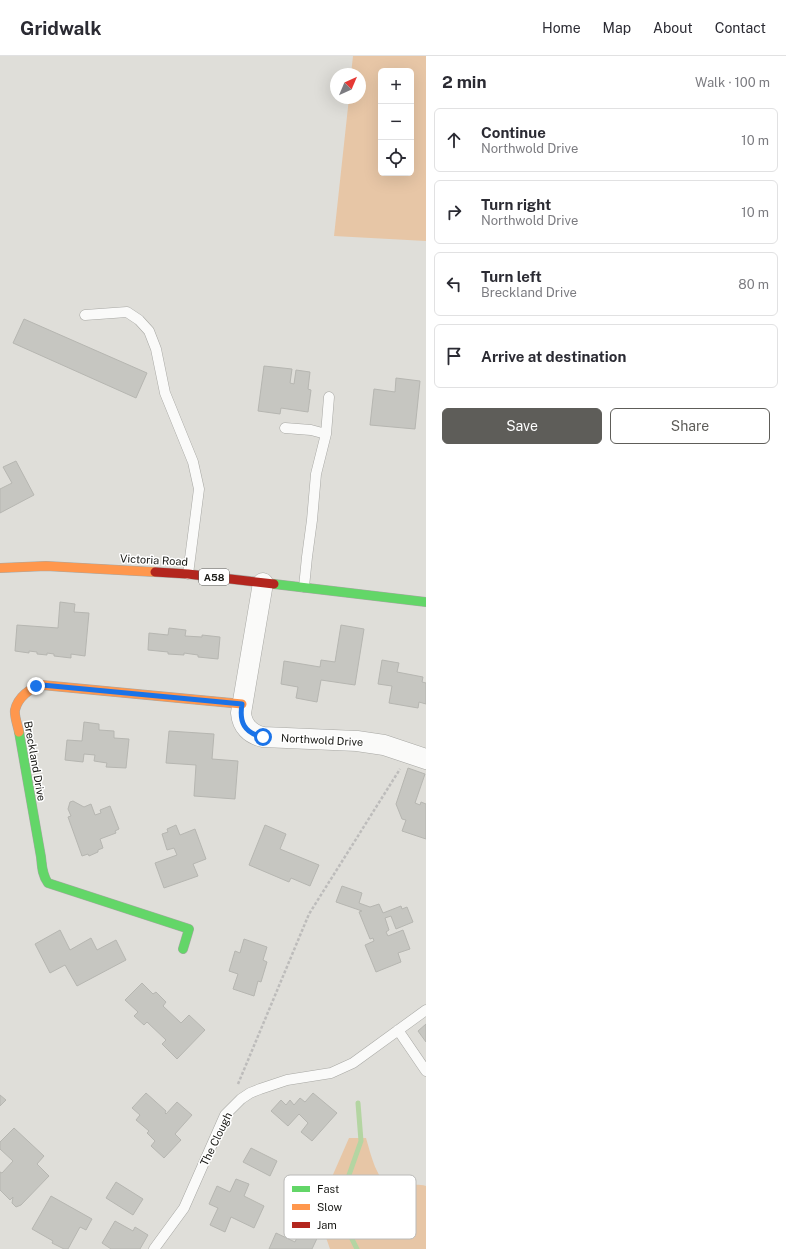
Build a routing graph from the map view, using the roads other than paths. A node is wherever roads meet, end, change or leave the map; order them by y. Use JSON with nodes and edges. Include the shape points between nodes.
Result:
{"nodes":[{"id":1,"x":85,"y":315,"type":"dead end"},
{"id":2,"x":330,"y":397,"type":"dead end"},
{"id":3,"x":285,"y":428,"type":"dead end"},
{"id":4,"x":326,"y":434,"type":"junction"},
{"id":5,"x":0,"y":568,"type":"edge"},
{"id":6,"x":188,"y":574,"type":"junction"},
{"id":7,"x":263,"y":583,"type":"junction"},
{"id":8,"x":304,"y":588,"type":"junction"},
{"id":9,"x":426,"y":602,"type":"edge"},
{"id":10,"x":242,"y":704,"type":"junction"},
{"id":11,"x":418,"y":756,"type":"edge"},
{"id":12,"x":183,"y":949,"type":"dead end"},
{"id":13,"x":426,"y":1010,"type":"edge"},
{"id":14,"x":398,"y":1030,"type":"junction"},
{"id":15,"x":426,"y":1071,"type":"edge"},
{"id":16,"x":154,"y":1249,"type":"edge"}],
"edges":[{"from":1,"to":6,"type":"lane","via":[[127,312],[139,320],[149,332],[156,349],[166,393],[194,462],[199,489]]},
{"from":2,"to":4,"type":"lane"},
{"from":3,"to":4,"type":"lane"},
{"from":4,"to":8,"type":"lane","via":[[316,474]]},
{"from":5,"to":6,"type":"main road","name":"Victoria Road","number":"A58","via":[[46,566]]},
{"from":6,"to":7,"type":"main road","name":"Victoria Road","number":"A58"},
{"from":7,"to":8,"type":"main road","name":"Victoria Road","number":"A58"},
{"from":7,"to":10,"type":"street","name":"Northwold Drive"},
{"from":8,"to":9,"type":"main road","name":"Victoria Road","number":"A58"},
{"from":10,"to":11,"type":"street","name":"Northwold Drive","via":[[241,720],[250,732],[257,736],[373,743]]},
{"from":10,"to":12,"type":"main road","name":"Breckland Drive","via":[[42,685],[31,688],[18,702],[15,711],[45,880],[189,930]]},
{"from":13,"to":14,"type":"lane","name":"The Clough"},
{"from":14,"to":15,"type":"lane"},
{"from":14,"to":16,"type":"lane","name":"The Clough","via":[[353,1063],[331,1073],[287,1080],[250,1093],[241,1099],[225,1115],[184,1208]]}]}
